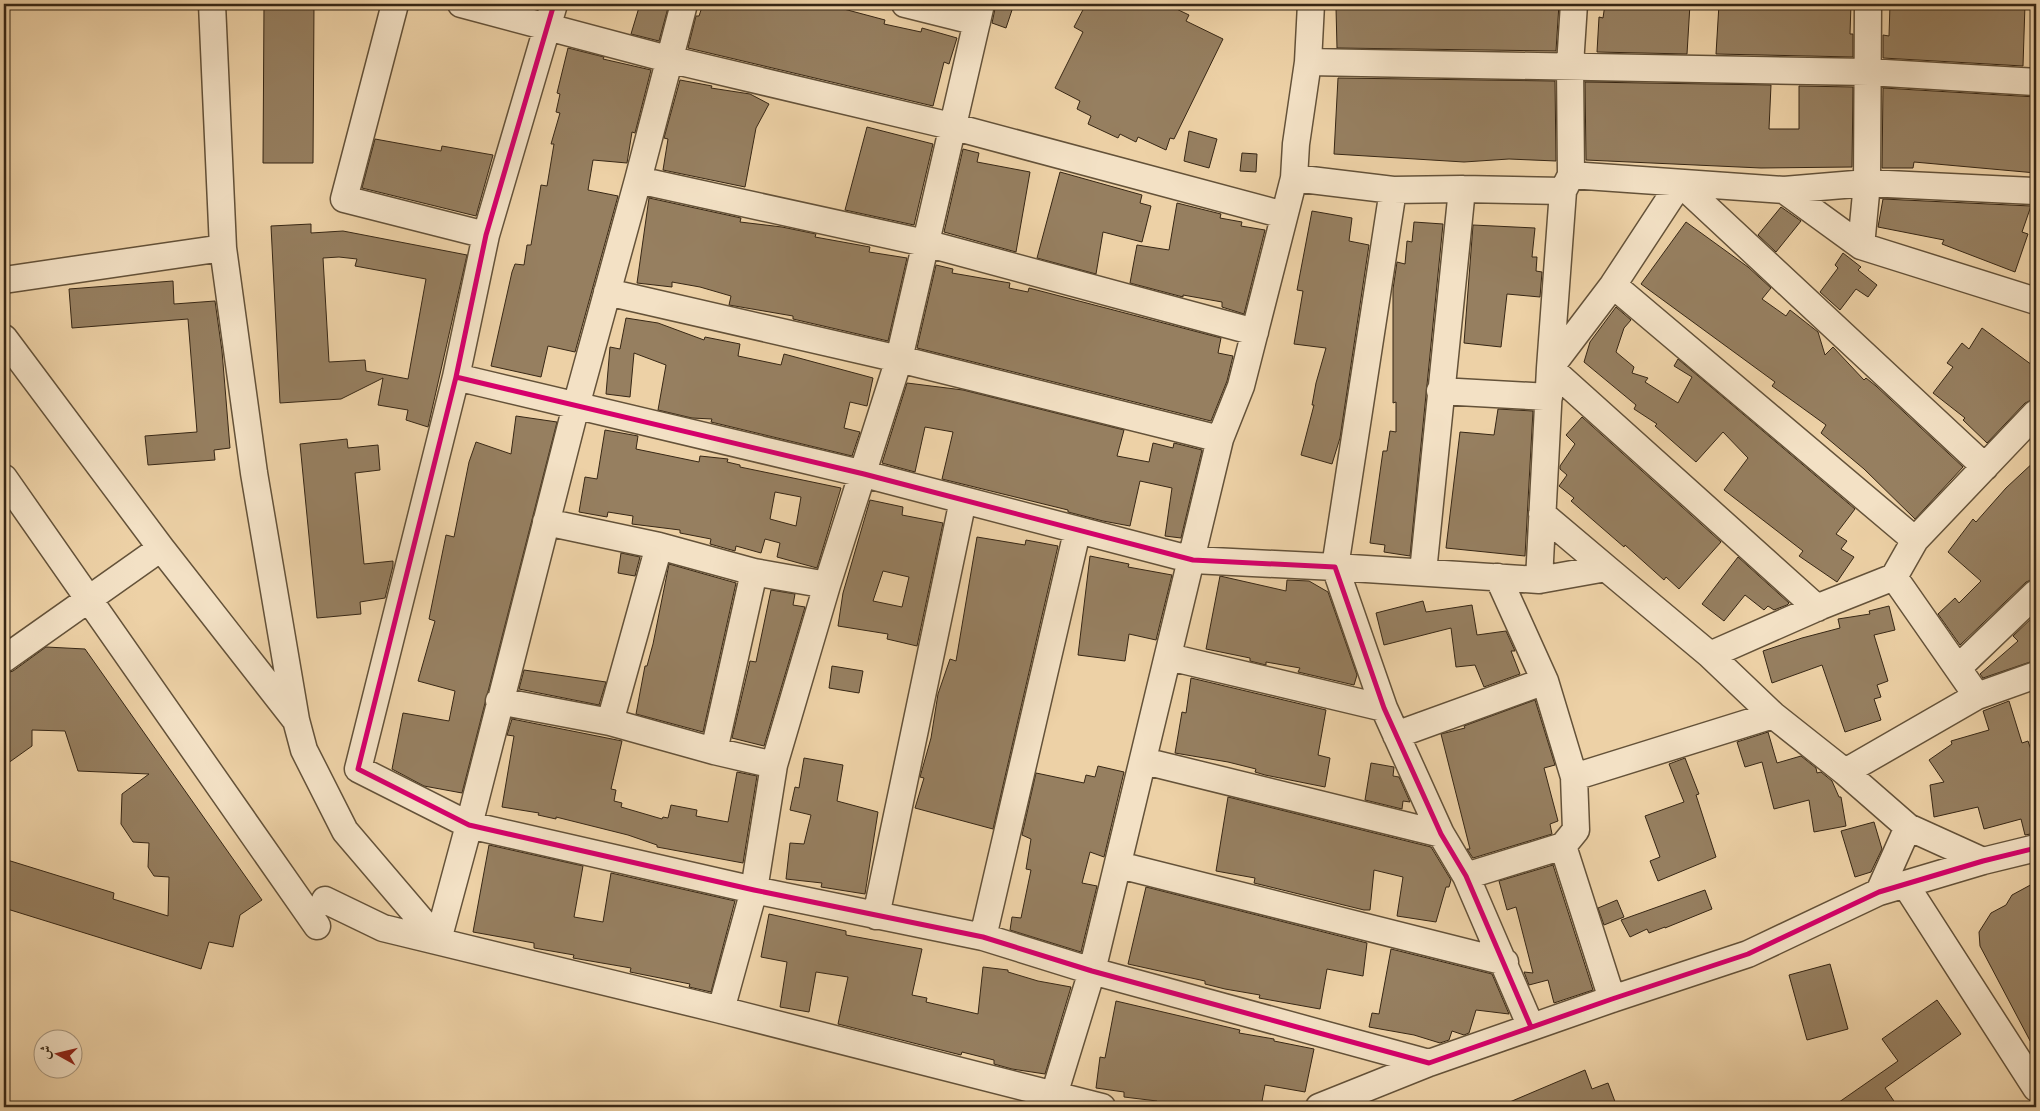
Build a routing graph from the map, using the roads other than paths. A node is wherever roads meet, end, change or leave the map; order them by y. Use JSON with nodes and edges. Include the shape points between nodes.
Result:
{"nodes":[{"id":1,"x":212,"y":4,"type":"edge"},
{"id":2,"x":395,"y":4,"type":"edge"},
{"id":3,"x":461,"y":4,"type":"edge"},
{"id":4,"x":684,"y":4,"type":"edge"},
{"id":5,"x":905,"y":4,"type":"edge"},
{"id":6,"x":1311,"y":4,"type":"edge"},
{"id":7,"x":1574,"y":4,"type":"edge"},
{"id":8,"x":1868,"y":4,"type":"edge"},
{"id":9,"x":979,"y":13,"type":"edge"},
{"id":10,"x":551,"y":16,"type":"edge"},
{"id":11,"x":668,"y":59,"type":"junction"},
{"id":12,"x":1308,"y":62,"type":"junction"},
{"id":13,"x":1570,"y":65,"type":"junction"},
{"id":14,"x":1868,"y":72,"type":"junction"},
{"id":15,"x":2036,"y":82,"type":"edge"},
{"id":16,"x":951,"y":126,"type":"junction"},
{"id":17,"x":1294,"y":178,"type":"junction"},
{"id":18,"x":638,"y":180,"type":"junction"},
{"id":19,"x":1567,"y":183,"type":"junction"},
{"id":20,"x":1680,"y":183,"type":"junction"},
{"id":21,"x":1866,"y":183,"type":"junction"},
{"id":22,"x":1462,"y":188,"type":"junction"},
{"id":23,"x":1393,"y":190,"type":"junction"},
{"id":24,"x":1784,"y":190,"type":"junction"},
{"id":25,"x":2036,"y":191,"type":"edge"},
{"id":26,"x":1284,"y":215,"type":"junction"},
{"id":27,"x":486,"y":235,"type":"junction"},
{"id":28,"x":925,"y":243,"type":"junction"},
{"id":29,"x":1861,"y":246,"type":"junction"},
{"id":30,"x":223,"y":248,"type":"junction"},
{"id":31,"x":4,"y":280,"type":"edge"},
{"id":32,"x":1613,"y":285,"type":"junction"},
{"id":33,"x":607,"y":292,"type":"junction"},
{"id":34,"x":2036,"y":301,"type":"edge"},
{"id":35,"x":1254,"y":332,"type":"junction"},
{"id":36,"x":4,"y":338,"type":"edge"},
{"id":37,"x":899,"y":359,"type":"junction"},
{"id":38,"x":1550,"y":368,"type":"junction"},
{"id":39,"x":456,"y":377,"type":"junction"},
{"id":40,"x":1440,"y":391,"type":"junction"},
{"id":41,"x":1549,"y":397,"type":"junction"},
{"id":42,"x":576,"y":406,"type":"junction"},
{"id":43,"x":2036,"y":413,"type":"edge"},
{"id":44,"x":1220,"y":439,"type":"junction"},
{"id":45,"x":1985,"y":467,"type":"junction"},
{"id":46,"x":864,"y":474,"type":"junction"},
{"id":47,"x":4,"y":478,"type":"edge"},
{"id":48,"x":963,"y":500,"type":"junction"},
{"id":49,"x":1542,"y":514,"type":"junction"},
{"id":50,"x":546,"y":522,"type":"junction"},
{"id":51,"x":1077,"y":532,"type":"junction"},
{"id":52,"x":1915,"y":540,"type":"junction"},
{"id":53,"x":659,"y":546,"type":"junction"},
{"id":54,"x":161,"y":548,"type":"junction"},
{"id":55,"x":1193,"y":560,"type":"junction"},
{"id":56,"x":1335,"y":567,"type":"junction"},
{"id":57,"x":1606,"y":568,"type":"junction"},
{"id":58,"x":754,"y":572,"type":"junction"},
{"id":59,"x":1423,"y":572,"type":"junction"},
{"id":60,"x":1498,"y":577,"type":"junction"},
{"id":61,"x":1894,"y":577,"type":"junction"},
{"id":62,"x":1539,"y":580,"type":"junction"},
{"id":63,"x":827,"y":585,"type":"junction"},
{"id":64,"x":2036,"y":593,"type":"edge"},
{"id":65,"x":88,"y":600,"type":"junction"},
{"id":66,"x":1817,"y":608,"type":"junction"},
{"id":67,"x":1710,"y":655,"type":"junction"},
{"id":68,"x":1169,"y":657,"type":"junction"},
{"id":69,"x":4,"y":659,"type":"edge"},
{"id":70,"x":1958,"y":668,"type":"junction"},
{"id":71,"x":2036,"y":676,"type":"edge"},
{"id":72,"x":1546,"y":681,"type":"junction"},
{"id":73,"x":1977,"y":696,"type":"junction"},
{"id":74,"x":499,"y":701,"type":"junction"},
{"id":75,"x":1384,"y":708,"type":"junction"},
{"id":76,"x":1773,"y":715,"type":"junction"},
{"id":77,"x":296,"y":720,"type":"junction"},
{"id":78,"x":610,"y":722,"type":"junction"},
{"id":79,"x":1396,"y":735,"type":"junction"},
{"id":80,"x":714,"y":751,"type":"junction"},
{"id":81,"x":1144,"y":761,"type":"junction"},
{"id":82,"x":774,"y":765,"type":"junction"},
{"id":83,"x":1845,"y":772,"type":"junction"},
{"id":84,"x":1574,"y":777,"type":"junction"},
{"id":85,"x":469,"y":825,"type":"junction"},
{"id":86,"x":1908,"y":827,"type":"junction"},
{"id":87,"x":1441,"y":834,"type":"junction"},
{"id":88,"x":1563,"y":846,"type":"junction"},
{"id":89,"x":2036,"y":848,"type":"edge"},
{"id":90,"x":1983,"y":861,"type":"junction"},
{"id":91,"x":1119,"y":865,"type":"junction"},
{"id":92,"x":1466,"y":876,"type":"junction"},
{"id":93,"x":1906,"y":884,"type":"junction"},
{"id":94,"x":754,"y":890,"type":"junction"},
{"id":95,"x":1879,"y":892,"type":"junction"},
{"id":96,"x":325,"y":900,"type":"dead end"},
{"id":97,"x":876,"y":916,"type":"junction"},
{"id":98,"x":317,"y":926,"type":"dead end"},
{"id":99,"x":983,"y":937,"type":"junction"},
{"id":100,"x":438,"y":940,"type":"junction"},
{"id":101,"x":1505,"y":962,"type":"junction"},
{"id":102,"x":1092,"y":971,"type":"junction"},
{"id":103,"x":1612,"y":999,"type":"junction"},
{"id":104,"x":721,"y":1010,"type":"junction"},
{"id":105,"x":1531,"y":1027,"type":"junction"},
{"id":106,"x":1429,"y":1063,"type":"junction"},
{"id":107,"x":2035,"y":1083,"type":"edge"},
{"id":108,"x":1054,"y":1095,"type":"junction"},
{"id":109,"x":1102,"y":1107,"type":"edge"},
{"id":110,"x":1319,"y":1107,"type":"edge"}],
"edges":[{"from":1,"to":30,"type":"street"},
{"from":2,"to":27,"type":"street","via":[[344,199]]},
{"from":3,"to":10,"type":"street"},
{"from":4,"to":11,"type":"street"},
{"from":5,"to":9,"type":"street"},
{"from":6,"to":12,"type":"street"},
{"from":7,"to":13,"type":"street"},
{"from":8,"to":14,"type":"street"},
{"from":9,"to":16,"type":"street"},
{"from":10,"to":11,"type":"street"},
{"from":10,"to":27,"type":"street"},
{"from":11,"to":16,"type":"street"},
{"from":11,"to":18,"type":"street"},
{"from":12,"to":13,"type":"street"},
{"from":12,"to":17,"type":"street"},
{"from":13,"to":14,"type":"street"},
{"from":13,"to":19,"type":"street"},
{"from":14,"to":15,"type":"street"},
{"from":14,"to":21,"type":"street"},
{"from":16,"to":26,"type":"street"},
{"from":16,"to":28,"type":"street"},
{"from":17,"to":23,"type":"street"},
{"from":17,"to":26,"type":"street"},
{"from":18,"to":28,"type":"street"},
{"from":18,"to":33,"type":"street"},
{"from":19,"to":20,"type":"street"},
{"from":19,"to":22,"type":"street"},
{"from":19,"to":38,"type":"street"},
{"from":20,"to":24,"type":"street"},
{"from":20,"to":32,"type":"street"},
{"from":20,"to":45,"type":"street"},
{"from":21,"to":24,"type":"street"},
{"from":21,"to":25,"type":"street"},
{"from":21,"to":29,"type":"street"},
{"from":22,"to":23,"type":"street"},
{"from":22,"to":40,"type":"street"},
{"from":23,"to":56,"type":"street"},
{"from":24,"to":29,"type":"street"},
{"from":26,"to":35,"type":"street"},
{"from":27,"to":39,"type":"street"},
{"from":28,"to":35,"type":"street"},
{"from":28,"to":37,"type":"street"},
{"from":29,"to":34,"type":"street"},
{"from":30,"to":31,"type":"street"},
{"from":30,"to":77,"type":"street","via":[[254,473]]},
{"from":32,"to":38,"type":"street"},
{"from":32,"to":52,"type":"street"},
{"from":33,"to":37,"type":"street"},
{"from":33,"to":42,"type":"street"},
{"from":35,"to":44,"type":"street","via":[[1241,386]]},
{"from":36,"to":54,"type":"street"},
{"from":37,"to":44,"type":"street"},
{"from":37,"to":46,"type":"street"},
{"from":38,"to":41,"type":"street"},
{"from":38,"to":66,"type":"street"},
{"from":39,"to":42,"type":"street"},
{"from":39,"to":85,"type":"street","via":[[358,770]]},
{"from":40,"to":41,"type":"street"},
{"from":40,"to":59,"type":"street"},
{"from":41,"to":49,"type":"street"},
{"from":42,"to":46,"type":"street"},
{"from":42,"to":50,"type":"street"},
{"from":43,"to":45,"type":"street"},
{"from":44,"to":55,"type":"street"},
{"from":45,"to":52,"type":"street"},
{"from":46,"to":48,"type":"street"},
{"from":46,"to":63,"type":"street"},
{"from":47,"to":65,"type":"street"},
{"from":48,"to":51,"type":"street"},
{"from":48,"to":97,"type":"street"},
{"from":49,"to":57,"type":"street"},
{"from":49,"to":62,"type":"street"},
{"from":50,"to":53,"type":"street"},
{"from":50,"to":74,"type":"street"},
{"from":51,"to":55,"type":"street"},
{"from":51,"to":99,"type":"street"},
{"from":52,"to":61,"type":"street"},
{"from":53,"to":58,"type":"street"},
{"from":53,"to":78,"type":"street"},
{"from":54,"to":65,"type":"street"},
{"from":54,"to":77,"type":"street"},
{"from":55,"to":56,"type":"street"},
{"from":55,"to":68,"type":"street"},
{"from":56,"to":59,"type":"street"},
{"from":56,"to":75,"type":"street"},
{"from":57,"to":62,"type":"street"},
{"from":57,"to":67,"type":"street"},
{"from":58,"to":63,"type":"street"},
{"from":58,"to":80,"type":"street"},
{"from":59,"to":60,"type":"street"},
{"from":60,"to":62,"type":"street"},
{"from":60,"to":72,"type":"street"},
{"from":61,"to":66,"type":"street"},
{"from":61,"to":70,"type":"street"},
{"from":63,"to":82,"type":"street"},
{"from":64,"to":70,"type":"street"},
{"from":65,"to":69,"type":"street"},
{"from":65,"to":98,"type":"street"},
{"from":66,"to":67,"type":"street"},
{"from":67,"to":76,"type":"street"},
{"from":68,"to":75,"type":"street"},
{"from":68,"to":81,"type":"street"},
{"from":70,"to":73,"type":"street"},
{"from":71,"to":73,"type":"street"},
{"from":72,"to":79,"type":"street"},
{"from":72,"to":84,"type":"street"},
{"from":73,"to":83,"type":"street"},
{"from":74,"to":78,"type":"street"},
{"from":74,"to":85,"type":"street"},
{"from":75,"to":79,"type":"street"},
{"from":76,"to":83,"type":"street"},
{"from":76,"to":84,"type":"street"},
{"from":77,"to":100,"type":"street","via":[[304,750],[345,831]]},
{"from":78,"to":80,"type":"street"},
{"from":79,"to":87,"type":"street"},
{"from":80,"to":82,"type":"street"},
{"from":81,"to":87,"type":"street"},
{"from":81,"to":91,"type":"street"},
{"from":82,"to":94,"type":"street"},
{"from":83,"to":86,"type":"street"},
{"from":84,"to":88,"type":"street","via":[[1576,830]]},
{"from":85,"to":94,"type":"street"},
{"from":85,"to":100,"type":"street"},
{"from":86,"to":90,"type":"street"},
{"from":86,"to":95,"type":"street"},
{"from":87,"to":92,"type":"street"},
{"from":88,"to":92,"type":"street"},
{"from":88,"to":103,"type":"street"},
{"from":89,"to":90,"type":"street"},
{"from":90,"to":93,"type":"street"},
{"from":91,"to":101,"type":"street"},
{"from":91,"to":102,"type":"street"},
{"from":92,"to":101,"type":"street"},
{"from":93,"to":95,"type":"street"},
{"from":93,"to":107,"type":"street"},
{"from":94,"to":97,"type":"street"},
{"from":94,"to":104,"type":"street"},
{"from":95,"to":103,"type":"street","via":[[1748,954]]},
{"from":96,"to":100,"type":"street","via":[[383,928]]},
{"from":97,"to":99,"type":"street"},
{"from":99,"to":102,"type":"street"},
{"from":100,"to":104,"type":"street"},
{"from":101,"to":105,"type":"street"},
{"from":102,"to":106,"type":"street"},
{"from":102,"to":108,"type":"street"},
{"from":103,"to":105,"type":"street"},
{"from":104,"to":108,"type":"street"},
{"from":105,"to":106,"type":"street"},
{"from":106,"to":110,"type":"street"},
{"from":108,"to":109,"type":"street"}]}
